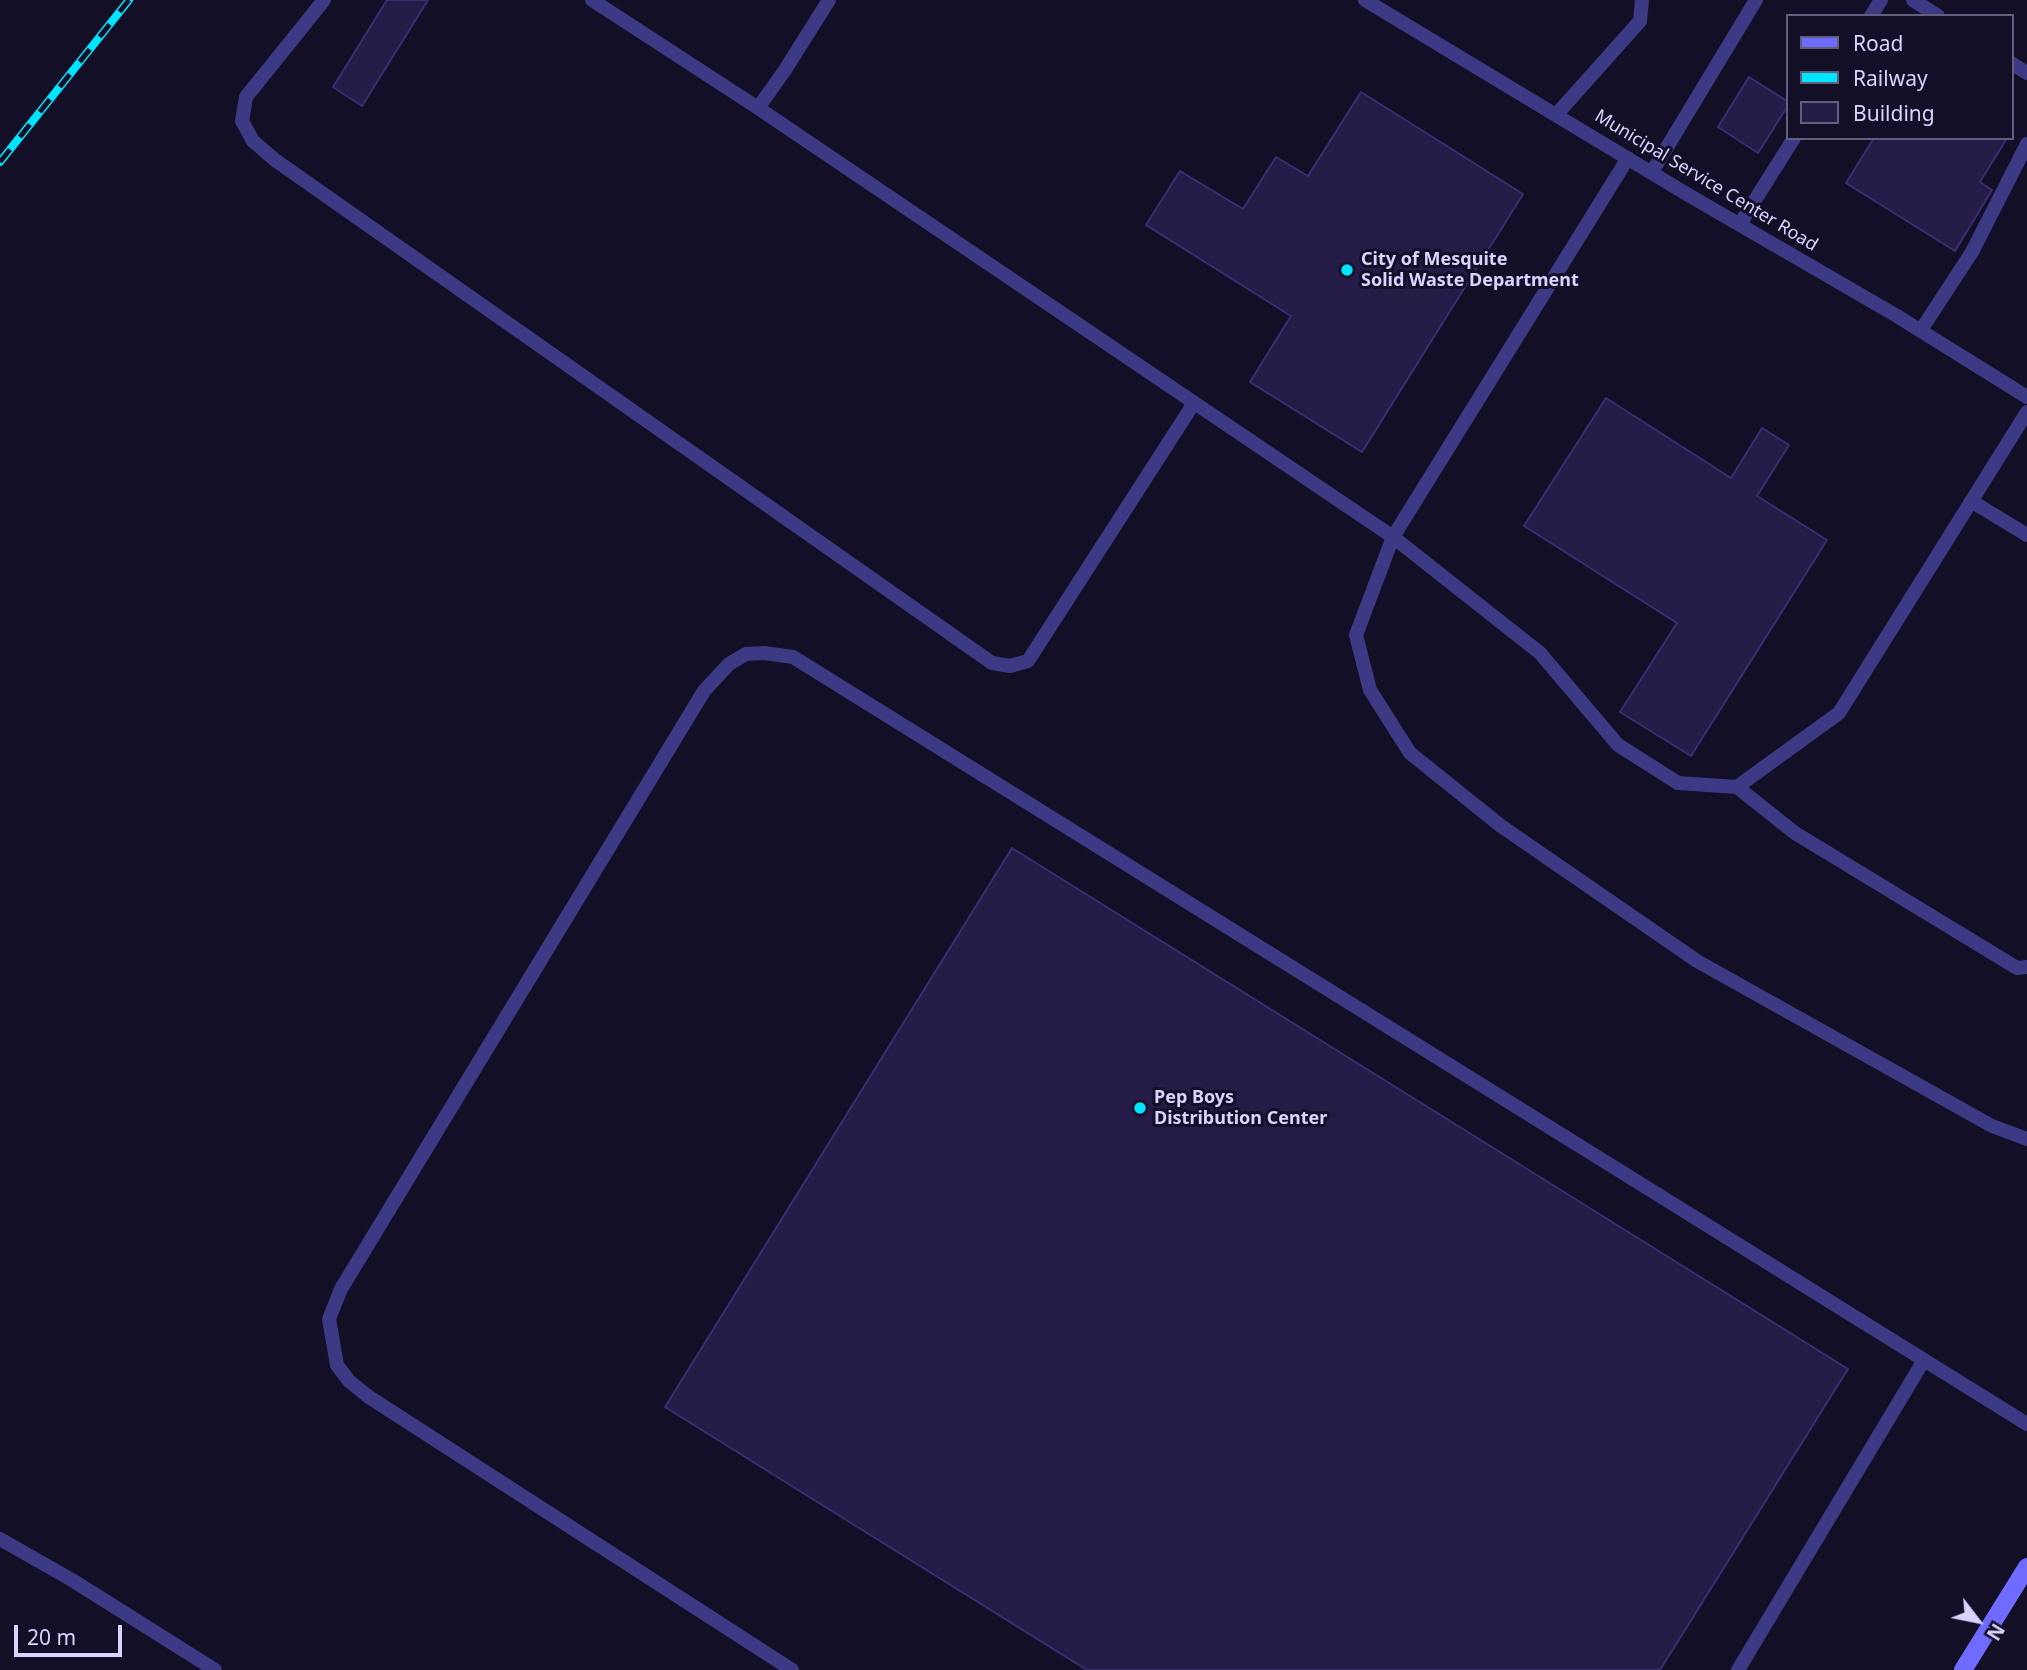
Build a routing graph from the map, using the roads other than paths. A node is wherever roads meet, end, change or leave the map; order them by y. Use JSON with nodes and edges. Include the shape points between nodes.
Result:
{"nodes":[{"id":1,"x":324,"y":0,"type":"edge"},
{"id":2,"x":592,"y":0,"type":"edge"},
{"id":3,"x":829,"y":0,"type":"edge"},
{"id":4,"x":1365,"y":0,"type":"edge"},
{"id":5,"x":1642,"y":0,"type":"edge"},
{"id":6,"x":1756,"y":0,"type":"edge"},
{"id":7,"x":1913,"y":0,"type":"edge"},
{"id":8,"x":1935,"y":14,"type":"edge"},
{"id":9,"x":758,"y":108,"type":"junction"},
{"id":10,"x":1556,"y":115,"type":"junction"},
{"id":11,"x":1793,"y":140,"type":"edge"},
{"id":12,"x":2027,"y":144,"type":"edge"},
{"id":13,"x":1628,"y":158,"type":"junction"},
{"id":14,"x":1652,"y":172,"type":"junction"},
{"id":15,"x":1740,"y":224,"type":"junction"},
{"id":16,"x":1921,"y":330,"type":"junction"},
{"id":17,"x":2027,"y":397,"type":"edge"},
{"id":18,"x":1195,"y":402,"type":"junction"},
{"id":19,"x":2027,"y":412,"type":"edge"},
{"id":20,"x":1971,"y":501,"type":"junction"},
{"id":21,"x":2027,"y":535,"type":"edge"},
{"id":22,"x":1393,"y":537,"type":"junction"},
{"id":23,"x":1737,"y":788,"type":"junction"},
{"id":24,"x":2027,"y":968,"type":"edge"},
{"id":25,"x":2027,"y":1139,"type":"edge"},
{"id":26,"x":1924,"y":1360,"type":"junction"},
{"id":27,"x":2027,"y":1424,"type":"edge"},
{"id":28,"x":0,"y":1539,"type":"edge"},
{"id":29,"x":2027,"y":1567,"type":"edge"},
{"id":30,"x":215,"y":1670,"type":"edge"},
{"id":31,"x":792,"y":1670,"type":"edge"},
{"id":32,"x":1738,"y":1670,"type":"edge"},
{"id":33,"x":1963,"y":1670,"type":"edge"}],
"edges":[{"from":1,"to":18,"type":"lane","via":[[246,97],[242,121],[253,141],[992,663],[1010,666],[1028,661]]},
{"from":2,"to":9,"type":"lane"},
{"from":3,"to":9,"type":"lane"},
{"from":4,"to":10,"type":"lane","name":"Municipal Service Center Road"},
{"from":5,"to":10,"type":"lane","via":[[1640,21]]},
{"from":6,"to":14,"type":"lane"},
{"from":7,"to":8,"type":"lane"},
{"from":9,"to":18,"type":"lane"},
{"from":10,"to":13,"type":"lane","name":"Municipal Service Center Road"},
{"from":11,"to":15,"type":"lane"},
{"from":12,"to":16,"type":"lane","via":[[1972,252]]},
{"from":13,"to":14,"type":"lane","name":"Municipal Service Center Road"},
{"from":13,"to":22,"type":"lane"},
{"from":14,"to":15,"type":"lane","name":"Municipal Service Center Road"},
{"from":15,"to":16,"type":"lane","name":"Municipal Service Center Road"},
{"from":16,"to":17,"type":"lane","name":"Municipal Service Center Road"},
{"from":18,"to":22,"type":"lane"},
{"from":19,"to":20,"type":"lane"},
{"from":20,"to":21,"type":"lane"},
{"from":20,"to":23,"type":"lane","via":[[1839,713]]},
{"from":22,"to":23,"type":"lane","via":[[1540,653],[1618,745],[1678,783]]},
{"from":22,"to":25,"type":"lane","via":[[1356,635],[1370,690],[1410,753],[1501,826],[1698,961],[1992,1126]]},
{"from":23,"to":24,"type":"lane","via":[[1795,833],[2017,968]]},
{"from":26,"to":27,"type":"lane"},
{"from":26,"to":31,"type":"lane","via":[[793,657],[746,654],[729,663],[704,691],[341,1289],[329,1319],[337,1365],[369,1397]]},
{"from":26,"to":32,"type":"lane"},
{"from":28,"to":30,"type":"lane"},
{"from":29,"to":33,"type":"main road"}]}
